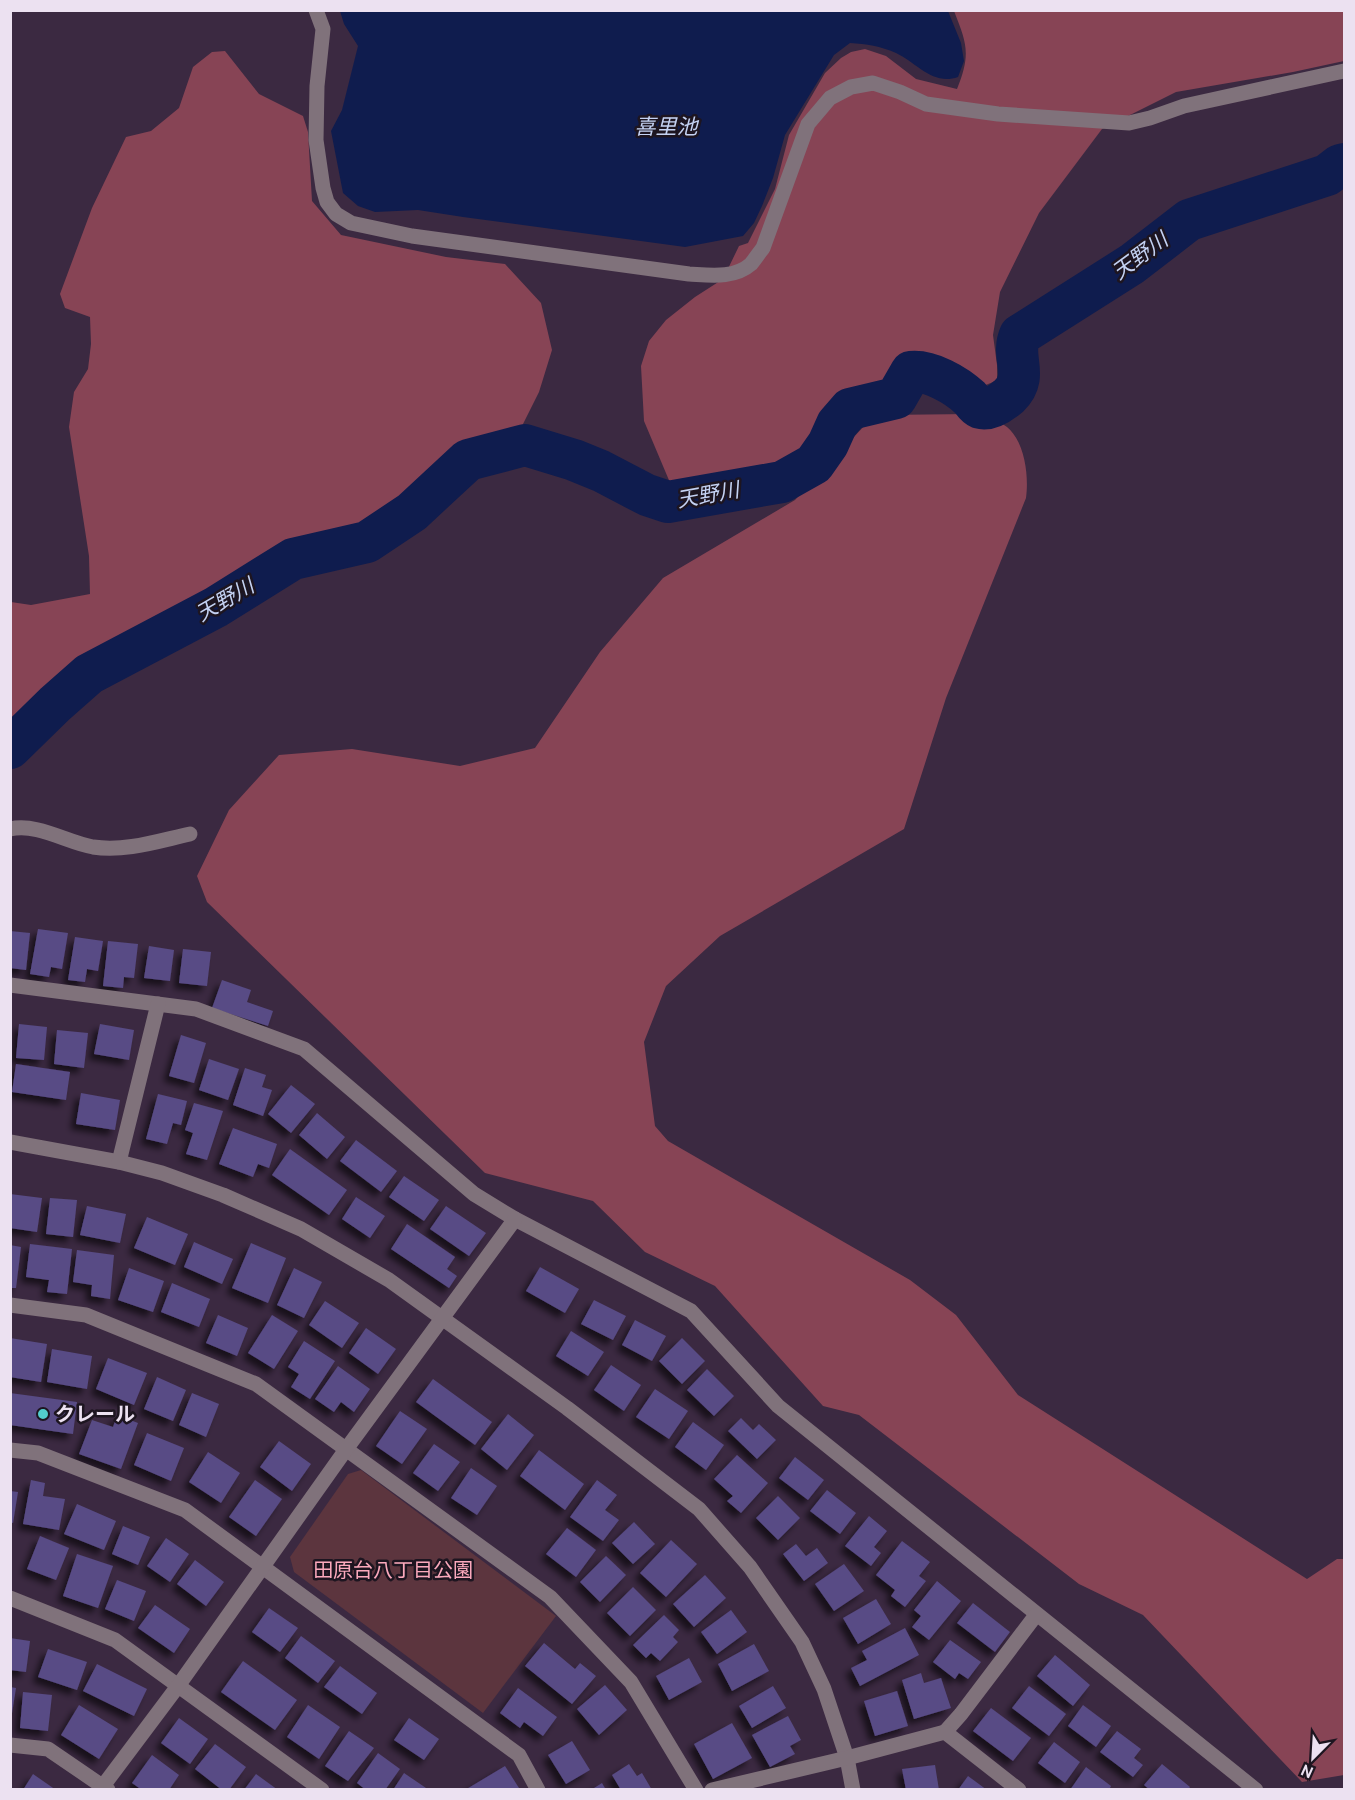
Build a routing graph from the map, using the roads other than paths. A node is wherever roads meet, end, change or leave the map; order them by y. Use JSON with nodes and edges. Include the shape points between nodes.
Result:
{"nodes":[{"id":1,"x":316,"y":10,"type":"edge"},
{"id":2,"x":1344,"y":71,"type":"edge"},
{"id":3,"x":10,"y":829,"type":"edge"},
{"id":4,"x":190,"y":834,"type":"dead end"},
{"id":5,"x":10,"y":985,"type":"edge"},
{"id":6,"x":158,"y":1004,"type":"junction"},
{"id":7,"x":10,"y":1142,"type":"edge"},
{"id":8,"x":119,"y":1162,"type":"junction"},
{"id":9,"x":515,"y":1219,"type":"junction"},
{"id":10,"x":10,"y":1305,"type":"edge"},
{"id":11,"x":441,"y":1318,"type":"junction"},
{"id":12,"x":347,"y":1448,"type":"junction"},
{"id":13,"x":10,"y":1450,"type":"edge"},
{"id":14,"x":262,"y":1567,"type":"junction"},
{"id":15,"x":10,"y":1598,"type":"edge"},
{"id":16,"x":1036,"y":1615,"type":"junction"},
{"id":17,"x":178,"y":1686,"type":"junction"},
{"id":18,"x":945,"y":1731,"type":"junction"},
{"id":19,"x":10,"y":1745,"type":"edge"},
{"id":20,"x":847,"y":1758,"type":"junction"},
{"id":21,"x":104,"y":1788,"type":"edge"},
{"id":22,"x":322,"y":1790,"type":"edge"},
{"id":23,"x":538,"y":1790,"type":"edge"},
{"id":24,"x":696,"y":1790,"type":"edge"},
{"id":25,"x":712,"y":1790,"type":"edge"},
{"id":26,"x":853,"y":1790,"type":"edge"},
{"id":27,"x":1019,"y":1790,"type":"edge"},
{"id":28,"x":1256,"y":1790,"type":"edge"}],
"edges":[{"from":1,"to":2,"type":"street","via":[[323,29],[316,140],[323,188],[336,214],[351,223],[412,236],[718,276],[750,265],[762,248],[808,124],[831,98],[851,87],[873,83],[926,104],[998,114],[1129,123],[1184,106]]},
{"from":3,"to":4,"type":"street","via":[[19,827],[117,849]]},
{"from":5,"to":6,"type":"street"},
{"from":6,"to":8,"type":"street"},
{"from":6,"to":9,"type":"street","via":[[196,1009],[304,1048],[474,1194]]},
{"from":7,"to":8,"type":"street"},
{"from":8,"to":11,"type":"street","via":[[223,1195],[301,1229],[389,1280]]},
{"from":9,"to":11,"type":"street"},
{"from":9,"to":16,"type":"street","via":[[691,1311],[778,1406]]},
{"from":10,"to":12,"type":"street","via":[[86,1315],[256,1384]]},
{"from":11,"to":12,"type":"street"},
{"from":11,"to":20,"type":"street","via":[[699,1509],[750,1567],[802,1642],[824,1689]]},
{"from":12,"to":14,"type":"street"},
{"from":12,"to":24,"type":"street","via":[[550,1597],[631,1682]]},
{"from":13,"to":14,"type":"street","via":[[38,1453],[185,1510]]},
{"from":14,"to":17,"type":"street"},
{"from":14,"to":23,"type":"street","via":[[519,1755]]},
{"from":15,"to":17,"type":"street","via":[[115,1641]]},
{"from":16,"to":18,"type":"street"},
{"from":16,"to":28,"type":"street"},
{"from":17,"to":21,"type":"street"},
{"from":17,"to":22,"type":"street"},
{"from":18,"to":20,"type":"street"},
{"from":18,"to":27,"type":"street"},
{"from":19,"to":21,"type":"street","via":[[48,1749]]},
{"from":20,"to":25,"type":"street"},
{"from":20,"to":26,"type":"street"}]}
